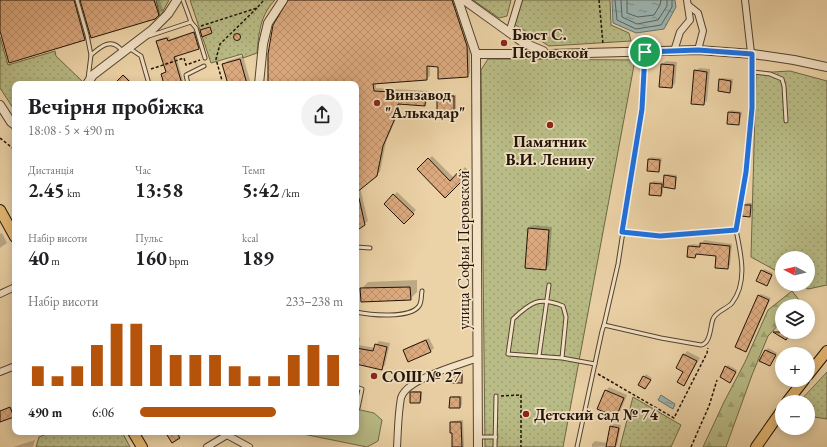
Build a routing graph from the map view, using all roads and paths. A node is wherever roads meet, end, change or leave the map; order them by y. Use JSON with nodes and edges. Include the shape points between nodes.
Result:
{"nodes":[{"id":1,"x":78,"y":0,"type":"edge"},
{"id":2,"x":264,"y":0,"type":"edge"},
{"id":3,"x":283,"y":0,"type":"edge"},
{"id":4,"x":458,"y":0,"type":"edge"},
{"id":5,"x":464,"y":0,"type":"edge"},
{"id":6,"x":520,"y":0,"type":"edge"},
{"id":7,"x":599,"y":0,"type":"edge"},
{"id":8,"x":180,"y":1,"type":"edge"},
{"id":9,"x":687,"y":2,"type":"edge"},
{"id":10,"x":744,"y":2,"type":"edge"},
{"id":11,"x":257,"y":8,"type":"junction"},
{"id":12,"x":191,"y":22,"type":"junction"},
{"id":13,"x":202,"y":26,"type":"dead end"},
{"id":14,"x":509,"y":33,"type":"junction"},
{"id":15,"x":142,"y":38,"type":"junction"},
{"id":16,"x":125,"y":50,"type":"junction"},
{"id":17,"x":698,"y":50,"type":"junction"},
{"id":18,"x":674,"y":51,"type":"junction"},
{"id":19,"x":604,"y":52,"type":"junction"},
{"id":20,"x":645,"y":52,"type":"junction"},
{"id":21,"x":752,"y":53,"type":"junction"},
{"id":22,"x":476,"y":54,"type":"junction"},
{"id":23,"x":550,"y":54,"type":"junction"},
{"id":24,"x":91,"y":55,"type":"junction"},
{"id":25,"x":203,"y":59,"type":"joint"},
{"id":26,"x":204,"y":66,"type":"dead end"},
{"id":27,"x":827,"y":67,"type":"edge"},
{"id":28,"x":153,"y":68,"type":"dead end"},
{"id":29,"x":752,"y":72,"type":"junction"},
{"id":30,"x":87,"y":81,"type":"edge"},
{"id":31,"x":89,"y":81,"type":"edge"},
{"id":32,"x":148,"y":81,"type":"edge"},
{"id":33,"x":187,"y":81,"type":"edge"},
{"id":34,"x":222,"y":81,"type":"edge"},
{"id":35,"x":259,"y":81,"type":"edge"},
{"id":36,"x":0,"y":105,"type":"edge"},
{"id":37,"x":786,"y":122,"type":"dead end"},
{"id":38,"x":12,"y":123,"type":"edge"},
{"id":39,"x":0,"y":138,"type":"edge"},
{"id":40,"x":12,"y":148,"type":"edge"},
{"id":41,"x":0,"y":210,"type":"edge"},
{"id":42,"x":736,"y":230,"type":"junction"},
{"id":43,"x":12,"y":232,"type":"edge"},
{"id":44,"x":622,"y":232,"type":"junction"},
{"id":45,"x":359,"y":247,"type":"edge"},
{"id":46,"x":370,"y":248,"type":"dead end"},
{"id":47,"x":549,"y":285,"type":"dead end"},
{"id":48,"x":12,"y":289,"type":"edge"},
{"id":49,"x":422,"y":291,"type":"dead end"},
{"id":50,"x":0,"y":294,"type":"edge"},
{"id":51,"x":359,"y":313,"type":"edge"},
{"id":52,"x":604,"y":325,"type":"junction"},
{"id":53,"x":708,"y":341,"type":"junction"},
{"id":54,"x":827,"y":351,"type":"edge"},
{"id":55,"x":540,"y":356,"type":"junction"},
{"id":56,"x":478,"y":358,"type":"junction"},
{"id":57,"x":562,"y":358,"type":"junction"},
{"id":58,"x":595,"y":364,"type":"junction"},
{"id":59,"x":815,"y":366,"type":"edge"},
{"id":60,"x":12,"y":367,"type":"edge"},
{"id":61,"x":593,"y":371,"type":"junction"},
{"id":62,"x":0,"y":372,"type":"edge"},
{"id":63,"x":717,"y":380,"type":"dead end"},
{"id":64,"x":799,"y":387,"type":"edge"},
{"id":65,"x":359,"y":388,"type":"edge"},
{"id":66,"x":792,"y":395,"type":"edge"},
{"id":67,"x":496,"y":396,"type":"joint"},
{"id":68,"x":359,"y":403,"type":"edge"},
{"id":69,"x":775,"y":420,"type":"edge"},
{"id":70,"x":135,"y":435,"type":"edge"},
{"id":71,"x":226,"y":435,"type":"edge"},
{"id":72,"x":230,"y":435,"type":"edge"},
{"id":73,"x":478,"y":437,"type":"junction"},
{"id":74,"x":496,"y":437,"type":"junction"},
{"id":75,"x":142,"y":447,"type":"edge"},
{"id":76,"x":207,"y":447,"type":"edge"},
{"id":77,"x":249,"y":447,"type":"edge"},
{"id":78,"x":397,"y":447,"type":"edge"},
{"id":79,"x":478,"y":447,"type":"edge"},
{"id":80,"x":495,"y":447,"type":"edge"},
{"id":81,"x":521,"y":447,"type":"edge"},
{"id":82,"x":577,"y":447,"type":"edge"},
{"id":83,"x":691,"y":447,"type":"edge"},
{"id":84,"x":756,"y":447,"type":"edge"}],
"edges":[{"from":1,"to":24,"type":"lane"},
{"from":2,"to":11,"type":"path"},
{"from":3,"to":35,"type":"street","via":[[268,23]]},
{"from":4,"to":22,"type":"street","name":"улица Софьи Перовской"},
{"from":5,"to":14,"type":"street"},
{"from":6,"to":14,"type":"street"},
{"from":7,"to":19,"type":"path"},
{"from":8,"to":12,"type":"lane"},
{"from":8,"to":15,"type":"street"},
{"from":9,"to":17,"type":"street","via":[[698,13],[703,31]]},
{"from":9,"to":18,"type":"street","via":[[690,20],[680,32]]},
{"from":10,"to":21,"type":"street"},
{"from":11,"to":13,"type":"path"},
{"from":11,"to":34,"type":"path","via":[[220,44],[216,58]]},
{"from":12,"to":15,"type":"lane"},
{"from":12,"to":25,"type":"lane","via":[[196,28]]},
{"from":14,"to":23,"type":"street","via":[[535,49]]},
{"from":15,"to":16,"type":"street"},
{"from":16,"to":24,"type":"lane","via":[[118,45],[107,44]]},
{"from":16,"to":31,"type":"street"},
{"from":16,"to":32,"type":"lane","via":[[142,56]]},
{"from":17,"to":18,"type":"street"},
{"from":17,"to":21,"type":"street"},
{"from":18,"to":20,"type":"street"},
{"from":19,"to":20,"type":"street"},
{"from":19,"to":23,"type":"street"},
{"from":20,"to":44,"type":"lane","via":[[642,109]]},
{"from":21,"to":27,"type":"street"},
{"from":21,"to":29,"type":"lane"},
{"from":22,"to":23,"type":"street"},
{"from":22,"to":56,"type":"street","name":"улица Софьи Перовской"},
{"from":24,"to":30,"type":"lane"},
{"from":25,"to":28,"type":"path","via":[[186,65],[184,58]]},
{"from":26,"to":33,"type":"lane","via":[[186,74]]},
{"from":29,"to":37,"type":"lane","via":[[770,74],[782,80]]},
{"from":29,"to":42,"type":"lane","via":[[752,108],[746,172]]},
{"from":36,"to":38,"type":"street"},
{"from":39,"to":40,"type":"path"},
{"from":41,"to":43,"type":"main road"},
{"from":42,"to":44,"type":"lane","via":[[660,236]]},
{"from":42,"to":53,"type":"lane","via":[[741,256],[740,285],[736,297],[729,306],[714,316]]},
{"from":44,"to":52,"type":"lane","via":[[618,264]]},
{"from":45,"to":46,"type":"lane"},
{"from":47,"to":55,"type":"lane"},
{"from":48,"to":50,"type":"street"},
{"from":49,"to":51,"type":"lane","via":[[419,306],[407,313],[368,315]]},
{"from":52,"to":53,"type":"lane","via":[[701,345]]},
{"from":52,"to":58,"type":"lane"},
{"from":53,"to":61,"type":"path","via":[[707,353],[674,418]]},
{"from":54,"to":59,"type":"main road"},
{"from":55,"to":57,"type":"lane"},
{"from":55,"to":57,"type":"lane","via":[[508,354],[513,318],[536,301],[563,306],[566,317]]},
{"from":56,"to":73,"type":"street","name":"улица Софьи Перовской"},
{"from":56,"to":78,"type":"street","via":[[413,383],[405,389],[401,397]]},
{"from":57,"to":58,"type":"lane"},
{"from":58,"to":61,"type":"lane"},
{"from":60,"to":62,"type":"street"},
{"from":61,"to":82,"type":"lane"},
{"from":63,"to":83,"type":"path"},
{"from":64,"to":66,"type":"main road"},
{"from":65,"to":68,"type":"lane","via":[[362,388]]},
{"from":67,"to":74,"type":"lane"},
{"from":67,"to":81,"type":"path","via":[[521,395]]},
{"from":69,"to":84,"type":"main road"},
{"from":70,"to":75,"type":"main road"},
{"from":71,"to":76,"type":"street"},
{"from":72,"to":77,"type":"street"},
{"from":73,"to":74,"type":"lane"},
{"from":73,"to":79,"type":"street","name":"улица Софьи Перовской"},
{"from":74,"to":80,"type":"lane"}]}
